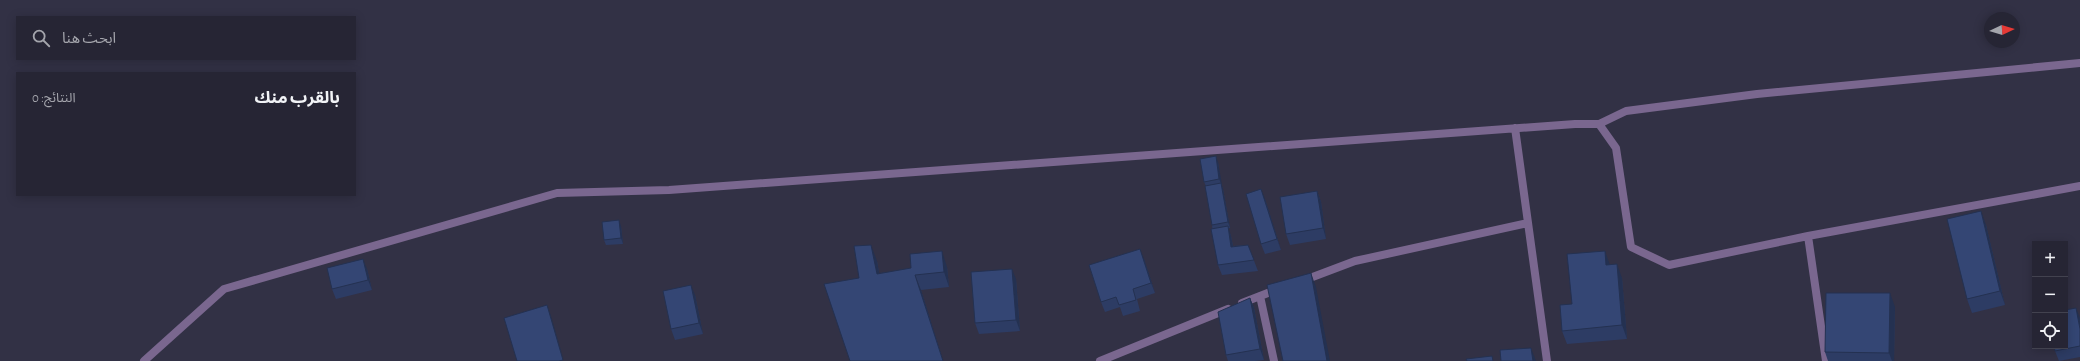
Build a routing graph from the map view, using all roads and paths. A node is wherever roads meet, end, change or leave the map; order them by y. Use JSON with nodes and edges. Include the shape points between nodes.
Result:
{"nodes":[{"id":1,"x":2080,"y":63,"type":"edge"},
{"id":2,"x":1599,"y":124,"type":"junction"},
{"id":3,"x":1515,"y":128,"type":"junction"},
{"id":4,"x":2080,"y":186,"type":"edge"},
{"id":5,"x":1528,"y":222,"type":"junction"},
{"id":6,"x":1808,"y":236,"type":"junction"},
{"id":7,"x":1260,"y":296,"type":"junction"},
{"id":8,"x":144,"y":361,"type":"edge"},
{"id":9,"x":1100,"y":361,"type":"edge"},
{"id":10,"x":1274,"y":361,"type":"edge"},
{"id":11,"x":1547,"y":361,"type":"edge"},
{"id":12,"x":1826,"y":361,"type":"edge"}],
"edges":[{"from":1,"to":2,"type":"street","via":[[1757,94],[1626,111]]},
{"from":2,"to":3,"type":"street"},
{"from":2,"to":6,"type":"street","via":[[1616,148],[1631,247],[1669,264]]},
{"from":3,"to":5,"type":"street"},
{"from":3,"to":8,"type":"street","via":[[669,190],[557,193],[224,289]]},
{"from":4,"to":6,"type":"street"},
{"from":5,"to":7,"type":"street","via":[[1355,261]]},
{"from":5,"to":11,"type":"street"},
{"from":6,"to":12,"type":"street"},
{"from":7,"to":9,"type":"street"},
{"from":7,"to":10,"type":"street"}]}
